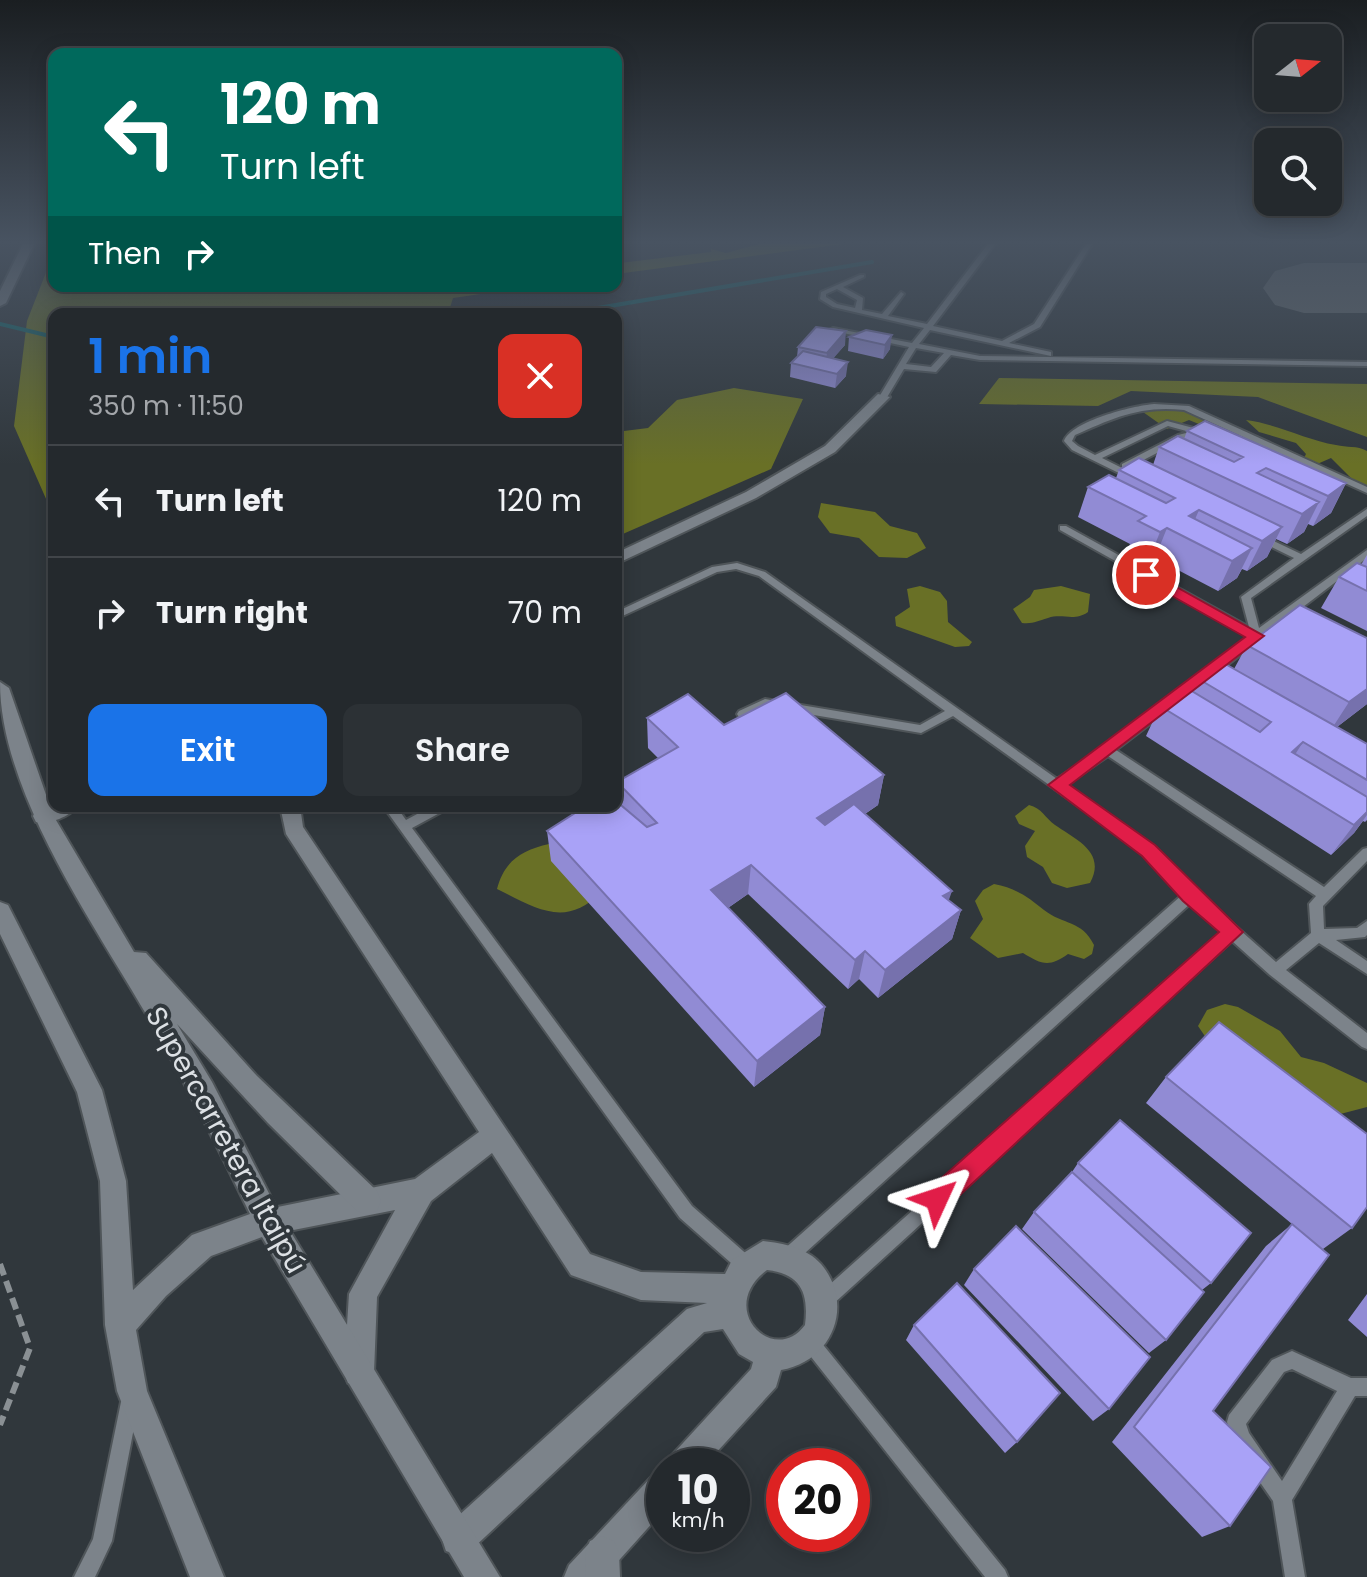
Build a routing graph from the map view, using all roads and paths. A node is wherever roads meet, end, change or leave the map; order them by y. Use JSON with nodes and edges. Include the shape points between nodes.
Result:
{"nodes":[{"id":1,"x":886,"y":318,"type":"edge"},
{"id":2,"x":936,"y":318,"type":"edge"},
{"id":3,"x":1042,"y":318,"type":"edge"},
{"id":4,"x":823,"y":328,"type":"edge"},
{"id":5,"x":928,"y":328,"type":"junction"},
{"id":6,"x":979,"y":338,"type":"junction"},
{"id":7,"x":1005,"y":342,"type":"junction"},
{"id":8,"x":913,"y":347,"type":"junction"},
{"id":9,"x":949,"y":353,"type":"junction"},
{"id":10,"x":963,"y":355,"type":"junction"},
{"id":11,"x":1066,"y":359,"type":"junction"},
{"id":12,"x":1367,"y":364,"type":"edge"},
{"id":13,"x":902,"y":366,"type":"junction"},
{"id":14,"x":883,"y":397,"type":"joint"},
{"id":15,"x":1200,"y":433,"type":"junction"},
{"id":16,"x":1246,"y":434,"type":"junction"},
{"id":17,"x":1213,"y":438,"type":"edge"},
{"id":18,"x":1225,"y":442,"type":"edge"},
{"id":19,"x":1265,"y":456,"type":"edge"},
{"id":20,"x":1095,"y":458,"type":"junction"},
{"id":21,"x":1119,"y":470,"type":"junction"},
{"id":22,"x":1347,"y":481,"type":"junction"},
{"id":23,"x":1147,"y":483,"type":"edge"},
{"id":24,"x":1367,"y":490,"type":"edge"},
{"id":25,"x":1367,"y":512,"type":"edge"},
{"id":26,"x":1063,"y":528,"type":"dead end"},
{"id":27,"x":1245,"y":531,"type":"edge"},
{"id":28,"x":1367,"y":553,"type":"edge"},
{"id":29,"x":622,"y":556,"type":"edge"},
{"id":30,"x":1301,"y":558,"type":"junction"},
{"id":31,"x":622,"y":613,"type":"edge"},
{"id":32,"x":1256,"y":636,"type":"junction"},
{"id":33,"x":1201,"y":679,"type":"junction"},
{"id":34,"x":1214,"y":686,"type":"edge"},
{"id":35,"x":0,"y":688,"type":"edge"},
{"id":36,"x":954,"y":711,"type":"junction"},
{"id":37,"x":743,"y":714,"type":"edge"},
{"id":38,"x":1108,"y":750,"type":"junction"},
{"id":39,"x":1057,"y":785,"type":"junction"},
{"id":40,"x":48,"y":795,"type":"edge"},
{"id":41,"x":55,"y":812,"type":"edge"},
{"id":42,"x":291,"y":812,"type":"edge"},
{"id":43,"x":394,"y":812,"type":"edge"},
{"id":44,"x":431,"y":812,"type":"edge"},
{"id":45,"x":404,"y":826,"type":"junction"},
{"id":46,"x":1367,"y":853,"type":"edge"},
{"id":47,"x":1324,"y":894,"type":"junction"},
{"id":48,"x":1190,"y":896,"type":"junction"},
{"id":49,"x":96,"y":909,"type":"junction"},
{"id":50,"x":0,"y":911,"type":"edge"},
{"id":51,"x":1367,"y":927,"type":"edge"},
{"id":52,"x":1233,"y":932,"type":"junction"},
{"id":53,"x":1318,"y":935,"type":"junction"},
{"id":54,"x":1367,"y":968,"type":"edge"},
{"id":55,"x":1275,"y":971,"type":"junction"},
{"id":56,"x":1367,"y":1042,"type":"edge"},
{"id":57,"x":497,"y":1134,"type":"junction"},
{"id":58,"x":421,"y":1191,"type":"junction"},
{"id":59,"x":367,"y":1201,"type":"junction"},
{"id":60,"x":268,"y":1221,"type":"junction"},
{"id":61,"x":788,"y":1257,"type":"junction"},
{"id":62,"x":0,"y":1264,"type":"edge"},
{"id":63,"x":735,"y":1289,"type":"junction"},
{"id":64,"x":823,"y":1302,"type":"junction"},
{"id":65,"x":120,"y":1325,"type":"junction"},
{"id":66,"x":810,"y":1342,"type":"junction"},
{"id":67,"x":769,"y":1354,"type":"junction"},
{"id":68,"x":359,"y":1375,"type":"junction"},
{"id":69,"x":1358,"y":1387,"type":"edge"},
{"id":70,"x":132,"y":1391,"type":"junction"},
{"id":71,"x":0,"y":1425,"type":"edge"},
{"id":72,"x":699,"y":1448,"type":"edge"},
{"id":73,"x":1282,"y":1498,"type":"junction"},
{"id":74,"x":646,"y":1508,"type":"edge"},
{"id":75,"x":458,"y":1539,"type":"junction"},
{"id":76,"x":595,"y":1569,"type":"edge"},
{"id":77,"x":84,"y":1577,"type":"edge"},
{"id":78,"x":207,"y":1577,"type":"edge"},
{"id":79,"x":483,"y":1577,"type":"edge"},
{"id":80,"x":998,"y":1577,"type":"edge"},
{"id":81,"x":1295,"y":1577,"type":"edge"}],
"edges":[{"from":1,"to":5,"type":"lane"},
{"from":2,"to":5,"type":"lane"},
{"from":3,"to":7,"type":"lane"},
{"from":4,"to":8,"type":"lane"},
{"from":5,"to":6,"type":"lane"},
{"from":5,"to":8,"type":"lane"},
{"from":6,"to":7,"type":"lane"},
{"from":6,"to":10,"type":"lane"},
{"from":7,"to":11,"type":"lane"},
{"from":8,"to":9,"type":"lane"},
{"from":8,"to":13,"type":"lane"},
{"from":9,"to":10,"type":"lane"},
{"from":9,"to":13,"type":"lane","via":[[933,370]]},
{"from":10,"to":11,"type":"lane"},
{"from":11,"to":12,"type":"lane"},
{"from":13,"to":14,"type":"lane"},
{"from":14,"to":29,"type":"street","via":[[830,449],[751,495]]},
{"from":15,"to":17,"type":"lane"},
{"from":15,"to":20,"type":"lane","via":[[1167,423]]},
{"from":15,"to":21,"type":"lane","via":[[1181,437]]},
{"from":16,"to":18,"type":"lane"},
{"from":16,"to":20,"type":"lane","via":[[1186,408],[1135,406],[1071,434],[1068,441]]},
{"from":16,"to":22,"type":"lane"},
{"from":19,"to":22,"type":"lane"},
{"from":20,"to":21,"type":"lane"},
{"from":21,"to":23,"type":"lane"},
{"from":22,"to":24,"type":"lane"},
{"from":25,"to":30,"type":"lane"},
{"from":26,"to":32,"type":"lane"},
{"from":27,"to":30,"type":"lane"},
{"from":28,"to":32,"type":"lane"},
{"from":30,"to":32,"type":"lane","via":[[1246,597]]},
{"from":31,"to":36,"type":"lane","via":[[715,569],[737,566],[762,574]]},
{"from":32,"to":33,"type":"lane"},
{"from":33,"to":34,"type":"lane"},
{"from":33,"to":38,"type":"lane"},
{"from":35,"to":40,"type":"street","name":"Supercarretera Itaipú"},
{"from":36,"to":37,"type":"lane","via":[[921,729],[765,703]]},
{"from":36,"to":39,"type":"lane"},
{"from":38,"to":39,"type":"lane"},
{"from":38,"to":47,"type":"lane"},
{"from":39,"to":48,"type":"lane","via":[[1148,850]]},
{"from":41,"to":49,"type":"street","name":"Supercarretera Itaipú"},
{"from":42,"to":57,"type":"street","via":[[293,828]]},
{"from":43,"to":45,"type":"lane"},
{"from":44,"to":45,"type":"lane"},
{"from":45,"to":63,"type":"lane","via":[[686,1212]]},
{"from":46,"to":47,"type":"lane"},
{"from":47,"to":53,"type":"lane","via":[[1316,904]]},
{"from":48,"to":52,"type":"lane"},
{"from":48,"to":61,"type":"lane"},
{"from":49,"to":59,"type":"street","via":[[173,1003]]},
{"from":49,"to":60,"type":"street","name":"Supercarretera Itaipú","via":[[203,1090]]},
{"from":50,"to":65,"type":"street","via":[[89,1090],[113,1181]]},
{"from":51,"to":53,"type":"lane","via":[[1360,933]]},
{"from":52,"to":55,"type":"lane"},
{"from":52,"to":64,"type":"lane"},
{"from":53,"to":54,"type":"lane"},
{"from":53,"to":55,"type":"lane"},
{"from":55,"to":56,"type":"lane"},
{"from":57,"to":58,"type":"street"},
{"from":57,"to":63,"type":"street","via":[[581,1265],[641,1286]]},
{"from":58,"to":59,"type":"street"},
{"from":58,"to":68,"type":"street","via":[[363,1294]]},
{"from":59,"to":60,"type":"street"},
{"from":60,"to":65,"type":"street","via":[[202,1245]]},
{"from":60,"to":68,"type":"street","name":"Supercarretera Itaipú"},
{"from":61,"to":63,"type":"street","via":[[763,1255]]},
{"from":61,"to":64,"type":"street","via":[[813,1276]]},
{"from":62,"to":71,"type":"path","via":[[30,1348]]},
{"from":63,"to":67,"type":"street","via":[[744,1340]]},
{"from":63,"to":75,"type":"street"},
{"from":64,"to":66,"type":"street","via":[[819,1330]]},
{"from":65,"to":70,"type":"street"},
{"from":66,"to":67,"type":"street","via":[[797,1351]]},
{"from":66,"to":80,"type":"lane"},
{"from":67,"to":72,"type":"street","via":[[765,1376]]},
{"from":68,"to":75,"type":"street","name":"Supercarretera Itaipú"},
{"from":69,"to":73,"type":"lane"},
{"from":69,"to":73,"type":"lane","via":[[1292,1360],[1278,1366],[1236,1422],[1241,1438]]},
{"from":70,"to":77,"type":"lane","via":[[102,1541]]},
{"from":70,"to":78,"type":"street"},
{"from":73,"to":81,"type":"lane"},
{"from":74,"to":76,"type":"street"},
{"from":75,"to":79,"type":"street","name":"Supercarretera Itaipú"}]}
